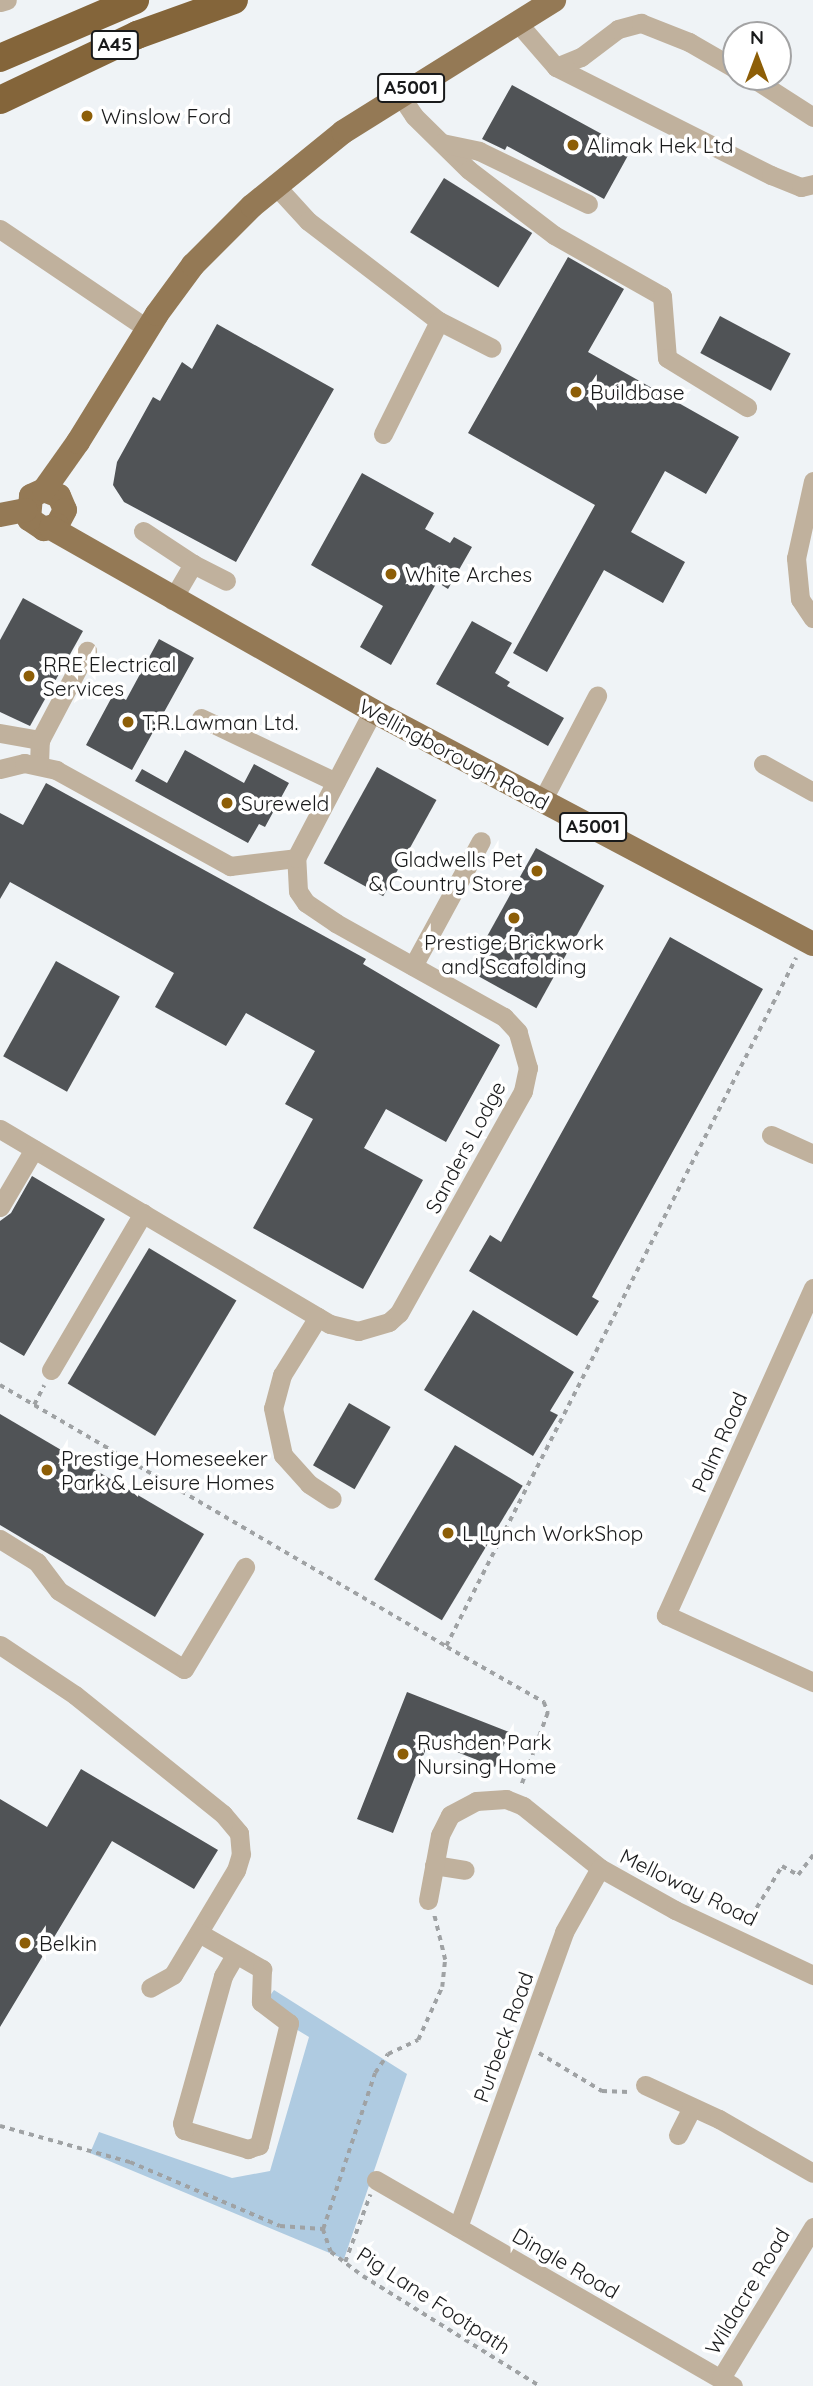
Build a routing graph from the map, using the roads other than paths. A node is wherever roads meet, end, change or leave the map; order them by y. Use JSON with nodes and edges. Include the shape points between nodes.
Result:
{"nodes":[{"id":1,"x":7,"y":0,"type":"edge"},
{"id":2,"x":135,"y":0,"type":"edge"},
{"id":3,"x":234,"y":0,"type":"edge"},
{"id":4,"x":554,"y":0,"type":"edge"},
{"id":5,"x":0,"y":2,"type":"edge"},
{"id":6,"x":517,"y":22,"type":"junction"},
{"id":7,"x":0,"y":58,"type":"edge"},
{"id":8,"x":722,"y":61,"type":"edge"},
{"id":9,"x":556,"y":67,"type":"junction"},
{"id":10,"x":773,"y":91,"type":"edge"},
{"id":11,"x":400,"y":95,"type":"junction"},
{"id":12,"x":0,"y":100,"type":"edge"},
{"id":13,"x":813,"y":117,"type":"edge"},
{"id":14,"x":441,"y":143,"type":"junction"},
{"id":15,"x":813,"y":184,"type":"edge"},
{"id":16,"x":275,"y":185,"type":"junction"},
{"id":17,"x":588,"y":204,"type":"dead end"},
{"id":18,"x":0,"y":229,"type":"edge"},
{"id":19,"x":439,"y":321,"type":"junction"},
{"id":20,"x":146,"y":328,"type":"junction"},
{"id":21,"x":492,"y":348,"type":"dead end"},
{"id":22,"x":747,"y":407,"type":"dead end"},
{"id":23,"x":383,"y":434,"type":"dead end"},
{"id":24,"x":813,"y":481,"type":"edge"},
{"id":25,"x":54,"y":508,"type":"junction"},
{"id":26,"x":0,"y":515,"type":"edge"},
{"id":27,"x":143,"y":531,"type":"dead end"},
{"id":28,"x":193,"y":564,"type":"junction"},
{"id":29,"x":226,"y":580,"type":"dead end"},
{"id":30,"x":172,"y":600,"type":"junction"},
{"id":31,"x":813,"y":618,"type":"edge"},
{"id":32,"x":87,"y":651,"type":"dead end"},
{"id":33,"x":597,"y":696,"type":"dead end"},
{"id":34,"x":373,"y":711,"type":"junction"},
{"id":35,"x":201,"y":718,"type":"dead end"},
{"id":36,"x":0,"y":733,"type":"edge"},
{"id":37,"x":40,"y":740,"type":"junction"},
{"id":38,"x":763,"y":764,"type":"dead end"},
{"id":39,"x":39,"y":765,"type":"junction"},
{"id":40,"x":0,"y":769,"type":"edge"},
{"id":41,"x":336,"y":782,"type":"junction"},
{"id":42,"x":813,"y":792,"type":"edge"},
{"id":43,"x":542,"y":801,"type":"junction"},
{"id":44,"x":481,"y":841,"type":"dead end"},
{"id":45,"x":296,"y":858,"type":"junction"},
{"id":46,"x":809,"y":942,"type":"edge"},
{"id":47,"x":413,"y":966,"type":"junction"},
{"id":48,"x":0,"y":1129,"type":"edge"},
{"id":49,"x":771,"y":1135,"type":"dead end"},
{"id":50,"x":34,"y":1149,"type":"junction"},
{"id":51,"x":813,"y":1154,"type":"edge"},
{"id":52,"x":0,"y":1207,"type":"edge"},
{"id":53,"x":143,"y":1213,"type":"junction"},
{"id":54,"x":813,"y":1288,"type":"edge"},
{"id":55,"x":317,"y":1317,"type":"junction"},
{"id":56,"x":51,"y":1370,"type":"dead end"},
{"id":57,"x":332,"y":1499,"type":"dead end"},
{"id":58,"x":0,"y":1539,"type":"edge"},
{"id":59,"x":245,"y":1567,"type":"dead end"},
{"id":60,"x":0,"y":1645,"type":"edge"},
{"id":61,"x":813,"y":1682,"type":"edge"},
{"id":62,"x":434,"y":1865,"type":"junction"},
{"id":63,"x":600,"y":1868,"type":"junction"},
{"id":64,"x":465,"y":1870,"type":"dead end"},
{"id":65,"x":428,"y":1900,"type":"road end"},
{"id":66,"x":199,"y":1933,"type":"junction"},
{"id":67,"x":235,"y":1955,"type":"junction"},
{"id":68,"x":813,"y":1975,"type":"edge"},
{"id":69,"x":150,"y":1988,"type":"dead end"},
{"id":70,"x":645,"y":2085,"type":"road end"},
{"id":71,"x":692,"y":2107,"type":"junction"},
{"id":72,"x":678,"y":2135,"type":"dead end"},
{"id":73,"x":813,"y":2173,"type":"edge"},
{"id":74,"x":376,"y":2180,"type":"road end"},
{"id":75,"x":458,"y":2227,"type":"junction"},
{"id":76,"x":813,"y":2227,"type":"edge"},
{"id":77,"x":727,"y":2382,"type":"edge"}],
"edges":[{"from":1,"to":5,"type":"street"},
{"from":2,"to":7,"type":"highway","number":"A45"},
{"from":3,"to":12,"type":"highway","number":"A45","via":[[137,35]]},
{"from":4,"to":6,"type":"main road","number":"A5001"},
{"from":6,"to":9,"type":"street"},
{"from":6,"to":11,"type":"main road","number":"A5001"},
{"from":8,"to":9,"type":"street","via":[[641,23],[618,29],[581,57]]},
{"from":9,"to":15,"type":"street","via":[[771,175],[801,187]]},
{"from":10,"to":13,"type":"street"},
{"from":11,"to":14,"type":"street"},
{"from":11,"to":16,"type":"main road","number":"A5001"},
{"from":14,"to":17,"type":"street","via":[[479,151]]},
{"from":14,"to":22,"type":"street","via":[[554,235],[662,296],[667,358]]},
{"from":16,"to":19,"type":"street","via":[[308,221]]},
{"from":16,"to":20,"type":"main road","number":"A5001","via":[[193,265]]},
{"from":18,"to":20,"type":"street"},
{"from":19,"to":21,"type":"street"},
{"from":19,"to":23,"type":"street"},
{"from":20,"to":25,"type":"main road","number":"A5001","via":[[78,442]]},
{"from":24,"to":31,"type":"street","via":[[796,558],[800,599]]},
{"from":25,"to":26,"type":"main road","name":"Wellingborough Road","via":[[33,524],[26,510]]},
{"from":25,"to":30,"type":"main road","name":"Wellingborough Road","number":"A5001","via":[[100,555]]},
{"from":27,"to":28,"type":"street"},
{"from":28,"to":29,"type":"street"},
{"from":28,"to":30,"type":"street"},
{"from":30,"to":34,"type":"main road","name":"Wellingborough Road","number":"A5001"},
{"from":32,"to":37,"type":"street"},
{"from":33,"to":43,"type":"street"},
{"from":34,"to":41,"type":"street"},
{"from":34,"to":43,"type":"main road","name":"Wellingborough Road","number":"A5001"},
{"from":35,"to":41,"type":"street"},
{"from":36,"to":37,"type":"street"},
{"from":37,"to":39,"type":"street"},
{"from":38,"to":42,"type":"street"},
{"from":39,"to":40,"type":"street"},
{"from":39,"to":45,"type":"street","via":[[56,770],[230,866]]},
{"from":41,"to":45,"type":"street"},
{"from":43,"to":46,"type":"main road","name":"Wellingborough Road","number":"A5001"},
{"from":44,"to":47,"type":"street"},
{"from":45,"to":47,"type":"street","name":"Sanders Lodge","via":[[295,877],[306,902]]},
{"from":47,"to":55,"type":"street","name":"Sanders Lodge","via":[[504,1017],[519,1032],[526,1050],[526,1079],[399,1313],[389,1322],[358,1331]]},
{"from":48,"to":50,"type":"street","name":"Sanders Lodge"},
{"from":49,"to":51,"type":"street"},
{"from":50,"to":52,"type":"street"},
{"from":50,"to":53,"type":"street","name":"Sanders Lodge"},
{"from":53,"to":55,"type":"street","name":"Sanders Lodge"},
{"from":53,"to":56,"type":"street"},
{"from":54,"to":61,"type":"street","name":"Palm Road","via":[[666,1615]]},
{"from":55,"to":57,"type":"street","via":[[277,1388],[275,1431],[292,1467]]},
{"from":58,"to":59,"type":"street","via":[[37,1562],[59,1591],[184,1669]]},
{"from":60,"to":66,"type":"street","via":[[223,1814],[239,1833],[241,1854],[236,1870]]},
{"from":62,"to":63,"type":"street","name":"Melloway Road","via":[[444,1824],[458,1809],[496,1798],[515,1802]]},
{"from":62,"to":64,"type":"street"},
{"from":62,"to":65,"type":"street"},
{"from":63,"to":68,"type":"street","name":"Melloway Road","via":[[675,1910]]},
{"from":63,"to":75,"type":"street","name":"Purbeck Road","via":[[569,1920]]},
{"from":66,"to":67,"type":"street"},
{"from":66,"to":69,"type":"street","via":[[173,1975]]},
{"from":67,"to":67,"type":"street","via":[[223,1976],[182,2123],[184,2130],[248,2149],[259,2145],[290,2030],[287,2019],[261,2002],[262,1969]]},
{"from":70,"to":71,"type":"street"},
{"from":71,"to":72,"type":"street"},
{"from":71,"to":73,"type":"street"},
{"from":74,"to":75,"type":"street","name":"Dingle Road"},
{"from":75,"to":77,"type":"street","name":"Dingle Road"},
{"from":76,"to":77,"type":"street","name":"Wildacre Road"}]}
